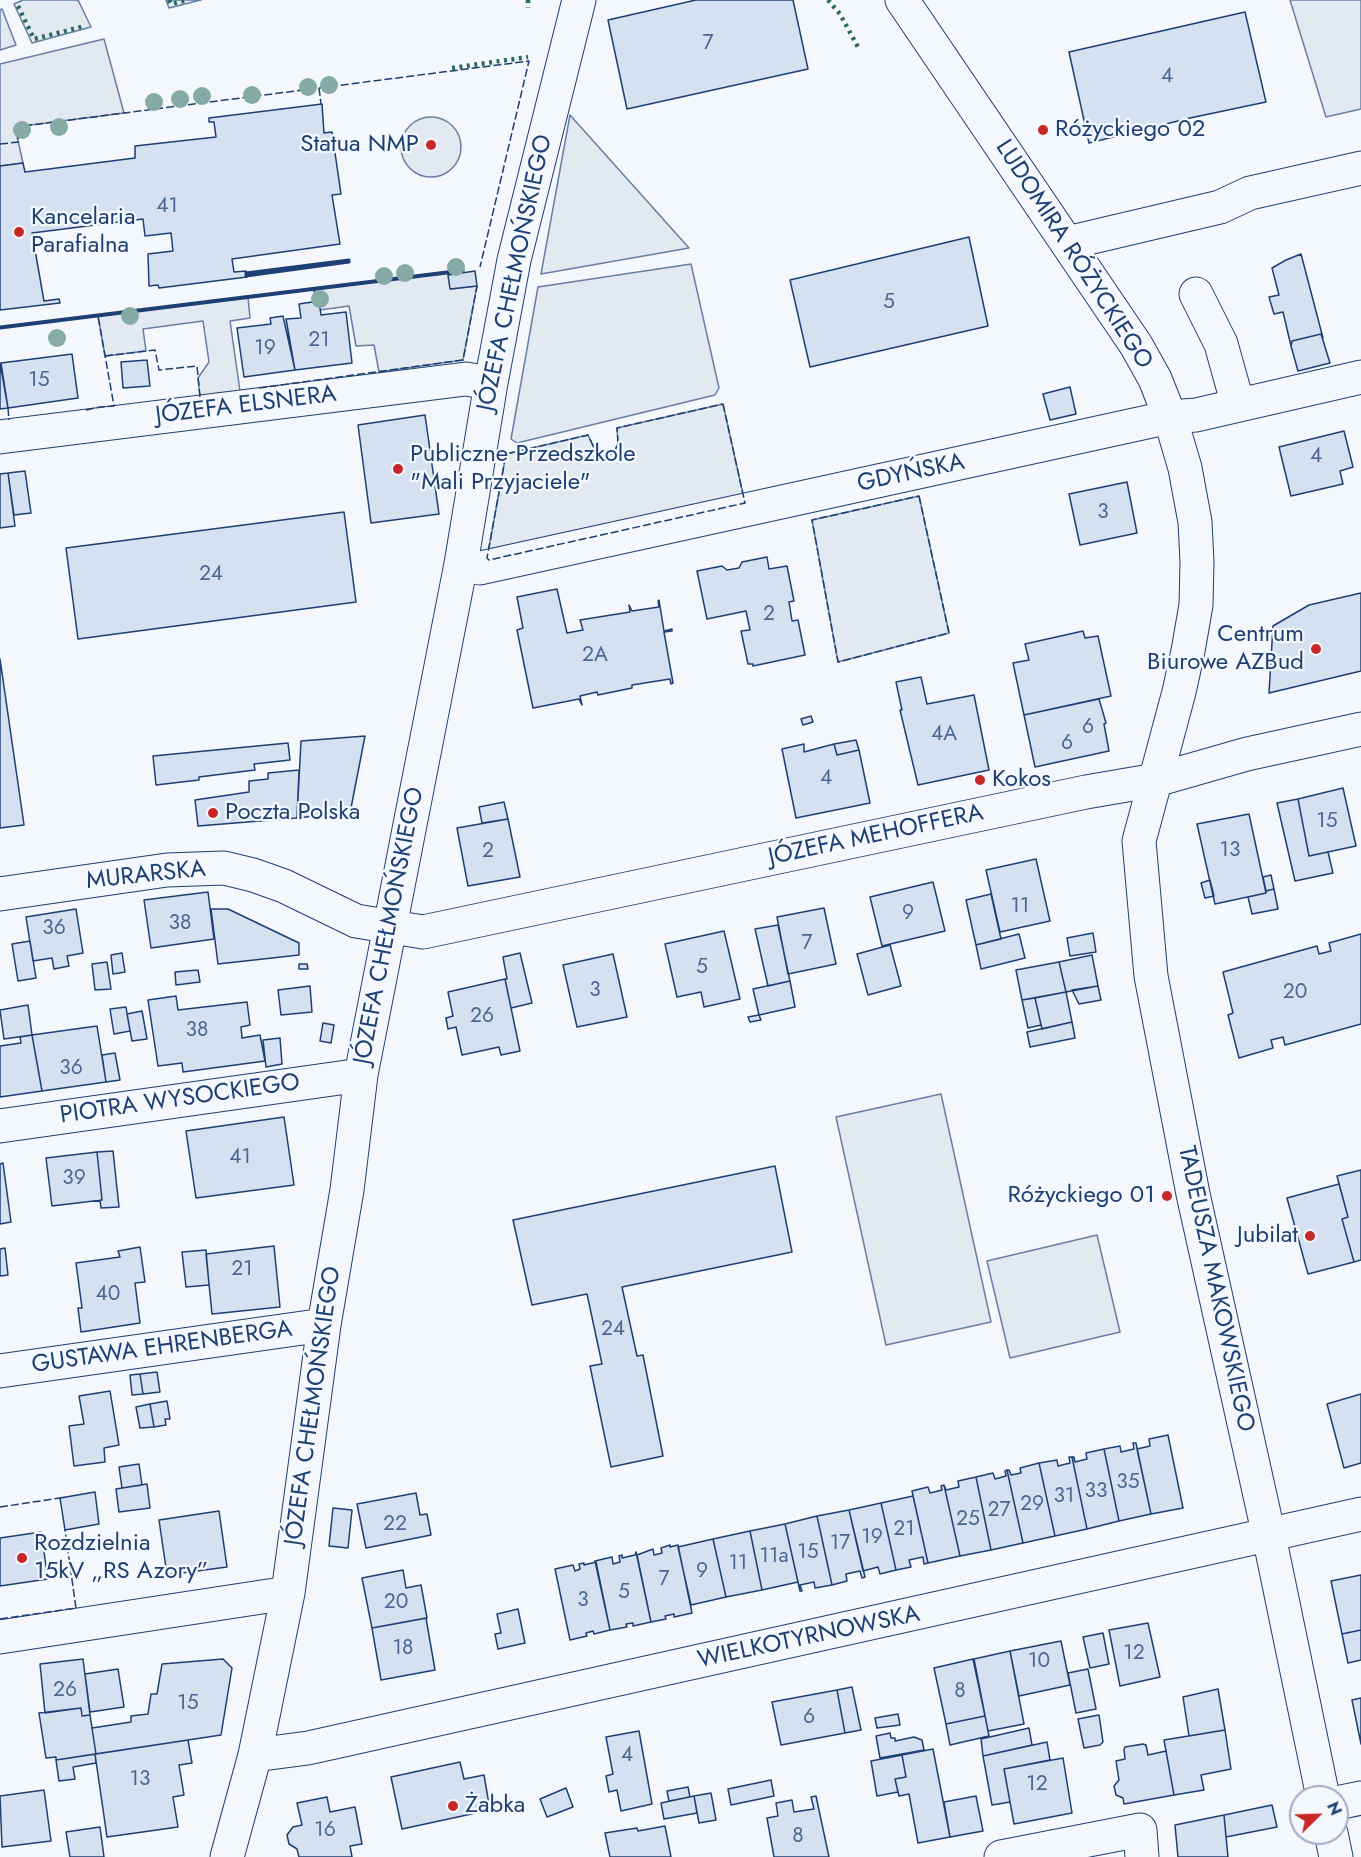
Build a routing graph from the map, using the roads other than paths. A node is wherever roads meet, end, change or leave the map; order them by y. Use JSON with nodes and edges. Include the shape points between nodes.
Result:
{"nodes":[{"id":1,"x":579,"y":0,"type":"edge"},
{"id":2,"x":902,"y":0,"type":"edge"},
{"id":3,"x":1361,"y":168,"type":"edge"},
{"id":4,"x":1067,"y":243,"type":"junction"},
{"id":5,"x":1196,"y":294,"type":"dead end"},
{"id":6,"x":1361,"y":377,"type":"edge"},
{"id":7,"x":491,"y":383,"type":"junction"},
{"id":8,"x":1238,"y":405,"type":"junction"},
{"id":9,"x":1170,"y":417,"type":"junction"},
{"id":10,"x":0,"y":437,"type":"edge"},
{"id":11,"x":461,"y":564,"type":"junction"},
{"id":12,"x":1361,"y":729,"type":"edge"},
{"id":13,"x":1156,"y":780,"type":"junction"},
{"id":14,"x":0,"y":894,"type":"edge"},
{"id":15,"x":389,"y":928,"type":"junction"},
{"id":16,"x":361,"y":1075,"type":"junction"},
{"id":17,"x":0,"y":1126,"type":"edge"},
{"id":18,"x":324,"y":1325,"type":"junction"},
{"id":19,"x":0,"y":1371,"type":"edge"},
{"id":20,"x":1361,"y":1514,"type":"edge"},
{"id":21,"x":1269,"y":1536,"type":"junction"},
{"id":22,"x":288,"y":1593,"type":"junction"},
{"id":23,"x":0,"y":1637,"type":"edge"},
{"id":24,"x":255,"y":1755,"type":"junction"},
{"id":25,"x":1321,"y":1785,"type":"edge"},
{"id":26,"x":1141,"y":1844,"type":"edge"},
{"id":27,"x":227,"y":1857,"type":"edge"},
{"id":28,"x":1001,"y":1857,"type":"edge"}],
"edges":[{"from":1,"to":7,"type":"street","name":"JÓZEFA CHEŁMOŃSKIEGO","via":[[514,260]]},
{"from":2,"to":4,"type":"street","name":"LUDOMIRA RÓŻYCKIEGO"},
{"from":3,"to":4,"type":"street","via":[[1250,193],[1220,207]]},
{"from":4,"to":9,"type":"street","name":"LUDOMIRA RÓŻYCKIEGO","via":[[1136,345]]},
{"from":5,"to":8,"type":"street","via":[[1221,345]]},
{"from":6,"to":8,"type":"street","name":"GDYŃSKA"},
{"from":7,"to":10,"type":"street","name":"JÓZEFA ELSNERA","via":[[466,379]]},
{"from":7,"to":11,"type":"street","name":"JÓZEFA CHEŁMOŃSKIEGO"},
{"from":8,"to":9,"type":"street","name":"GDYŃSKA"},
{"from":9,"to":11,"type":"street","name":"GDYŃSKA","via":[[480,568]]},
{"from":9,"to":13,"type":"street","name":"LUDOMIRA RÓŻYCKIEGO","via":[[1195,522],[1196,605]]},
{"from":11,"to":15,"type":"street","name":"JÓZEFA CHEŁMOŃSKIEGO"},
{"from":12,"to":13,"type":"street","name":"JÓZEFA MEHOFFERA","via":[[1247,754]]},
{"from":13,"to":15,"type":"street","name":"JÓZEFA MEHOFFERA","via":[[1063,796],[423,932]]},
{"from":13,"to":21,"type":"street","name":"TADEUSZA MAKOWSKIEGO","via":[[1139,841],[1151,975],[1193,1194]]},
{"from":14,"to":15,"type":"street","name":"MURARSKA","via":[[167,870],[224,868],[284,886],[356,921]]},
{"from":15,"to":16,"type":"street","name":"JÓZEFA CHEŁMOŃSKIEGO"},
{"from":16,"to":17,"type":"street","name":"PIOTRA WYSOCKIEGO"},
{"from":16,"to":18,"type":"street","name":"JÓZEFA CHEŁMOŃSKIEGO"},
{"from":18,"to":19,"type":"street","name":"GUSTAWA EHRENBERGA"},
{"from":18,"to":22,"type":"street","name":"JÓZEFA CHEŁMOŃSKIEGO"},
{"from":20,"to":21,"type":"street","name":"WIELKOTYRNOWSKA"},
{"from":21,"to":24,"type":"street","name":"WIELKOTYRNOWSKA","via":[[308,1748]]},
{"from":21,"to":25,"type":"street","name":"TADEUSZA MAKOWSKIEGO"},
{"from":22,"to":23,"type":"street"},
{"from":22,"to":24,"type":"street","name":"JÓZEFA CHEŁMOŃSKIEGO"},
{"from":24,"to":27,"type":"street","name":"JÓZEFA CHEŁMOŃSKIEGO"},
{"from":26,"to":28,"type":"street"}]}
